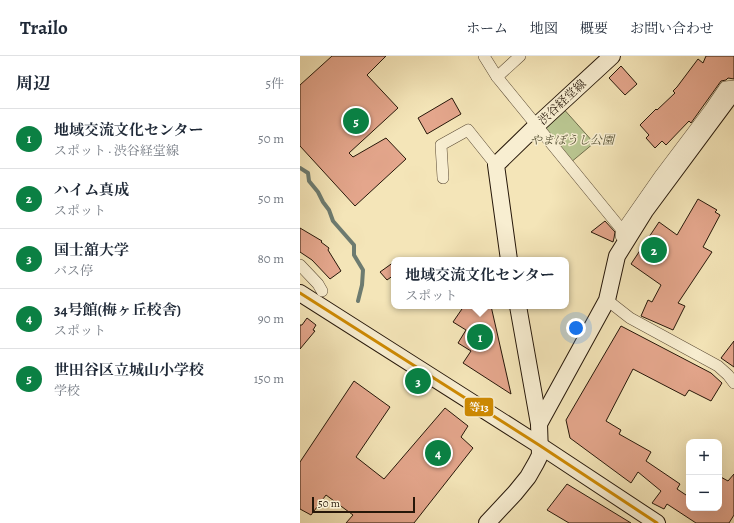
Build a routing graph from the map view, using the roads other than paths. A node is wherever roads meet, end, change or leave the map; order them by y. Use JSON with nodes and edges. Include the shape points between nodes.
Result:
{"nodes":[{"id":1,"x":484,"y":56,"type":"edge"},
{"id":2,"x":520,"y":56,"type":"edge"},
{"id":3,"x":612,"y":56,"type":"edge"},
{"id":4,"x":497,"y":77,"type":"junction"},
{"id":5,"x":734,"y":86,"type":"edge"},
{"id":6,"x":734,"y":93,"type":"edge"},
{"id":7,"x":536,"y":126,"type":"junction"},
{"id":8,"x":496,"y":165,"type":"junction"},
{"id":9,"x":443,"y":178,"type":"dead end"},
{"id":10,"x":622,"y":230,"type":"junction"},
{"id":11,"x":617,"y":256,"type":"junction"},
{"id":12,"x":510,"y":257,"type":"edge"},
{"id":13,"x":300,"y":265,"type":"edge"},
{"id":14,"x":322,"y":291,"type":"dead end"},
{"id":15,"x":300,"y":293,"type":"edge"},
{"id":16,"x":607,"y":300,"type":"junction"},
{"id":17,"x":519,"y":309,"type":"edge"},
{"id":18,"x":734,"y":383,"type":"edge"},
{"id":19,"x":539,"y":424,"type":"junction"},
{"id":20,"x":540,"y":445,"type":"junction"},
{"id":21,"x":650,"y":521,"type":"edge"},
{"id":22,"x":487,"y":523,"type":"edge"}],
"edges":[{"from":1,"to":4,"type":"street"},
{"from":2,"to":4,"type":"street"},
{"from":3,"to":7,"type":"main road","name":"渋谷経堂線"},
{"from":4,"to":7,"type":"street"},
{"from":5,"to":10,"type":"street","via":[[725,87]]},
{"from":6,"to":11,"type":"main road","via":[[645,211]]},
{"from":7,"to":8,"type":"main road","name":"渋谷経堂線"},
{"from":7,"to":10,"type":"street"},
{"from":8,"to":9,"type":"street","via":[[468,130],[441,145]]},
{"from":8,"to":12,"type":"main road"},
{"from":10,"to":11,"type":"street"},
{"from":11,"to":16,"type":"main road"},
{"from":13,"to":14,"type":"street"},
{"from":15,"to":20,"type":"main road"},
{"from":16,"to":18,"type":"street","via":[[630,318],[718,366]]},
{"from":16,"to":19,"type":"main road"},
{"from":17,"to":19,"type":"main road"},
{"from":19,"to":20,"type":"main road"},
{"from":20,"to":21,"type":"main road"},
{"from":20,"to":22,"type":"main road","via":[[540,455],[528,477]]}]}
